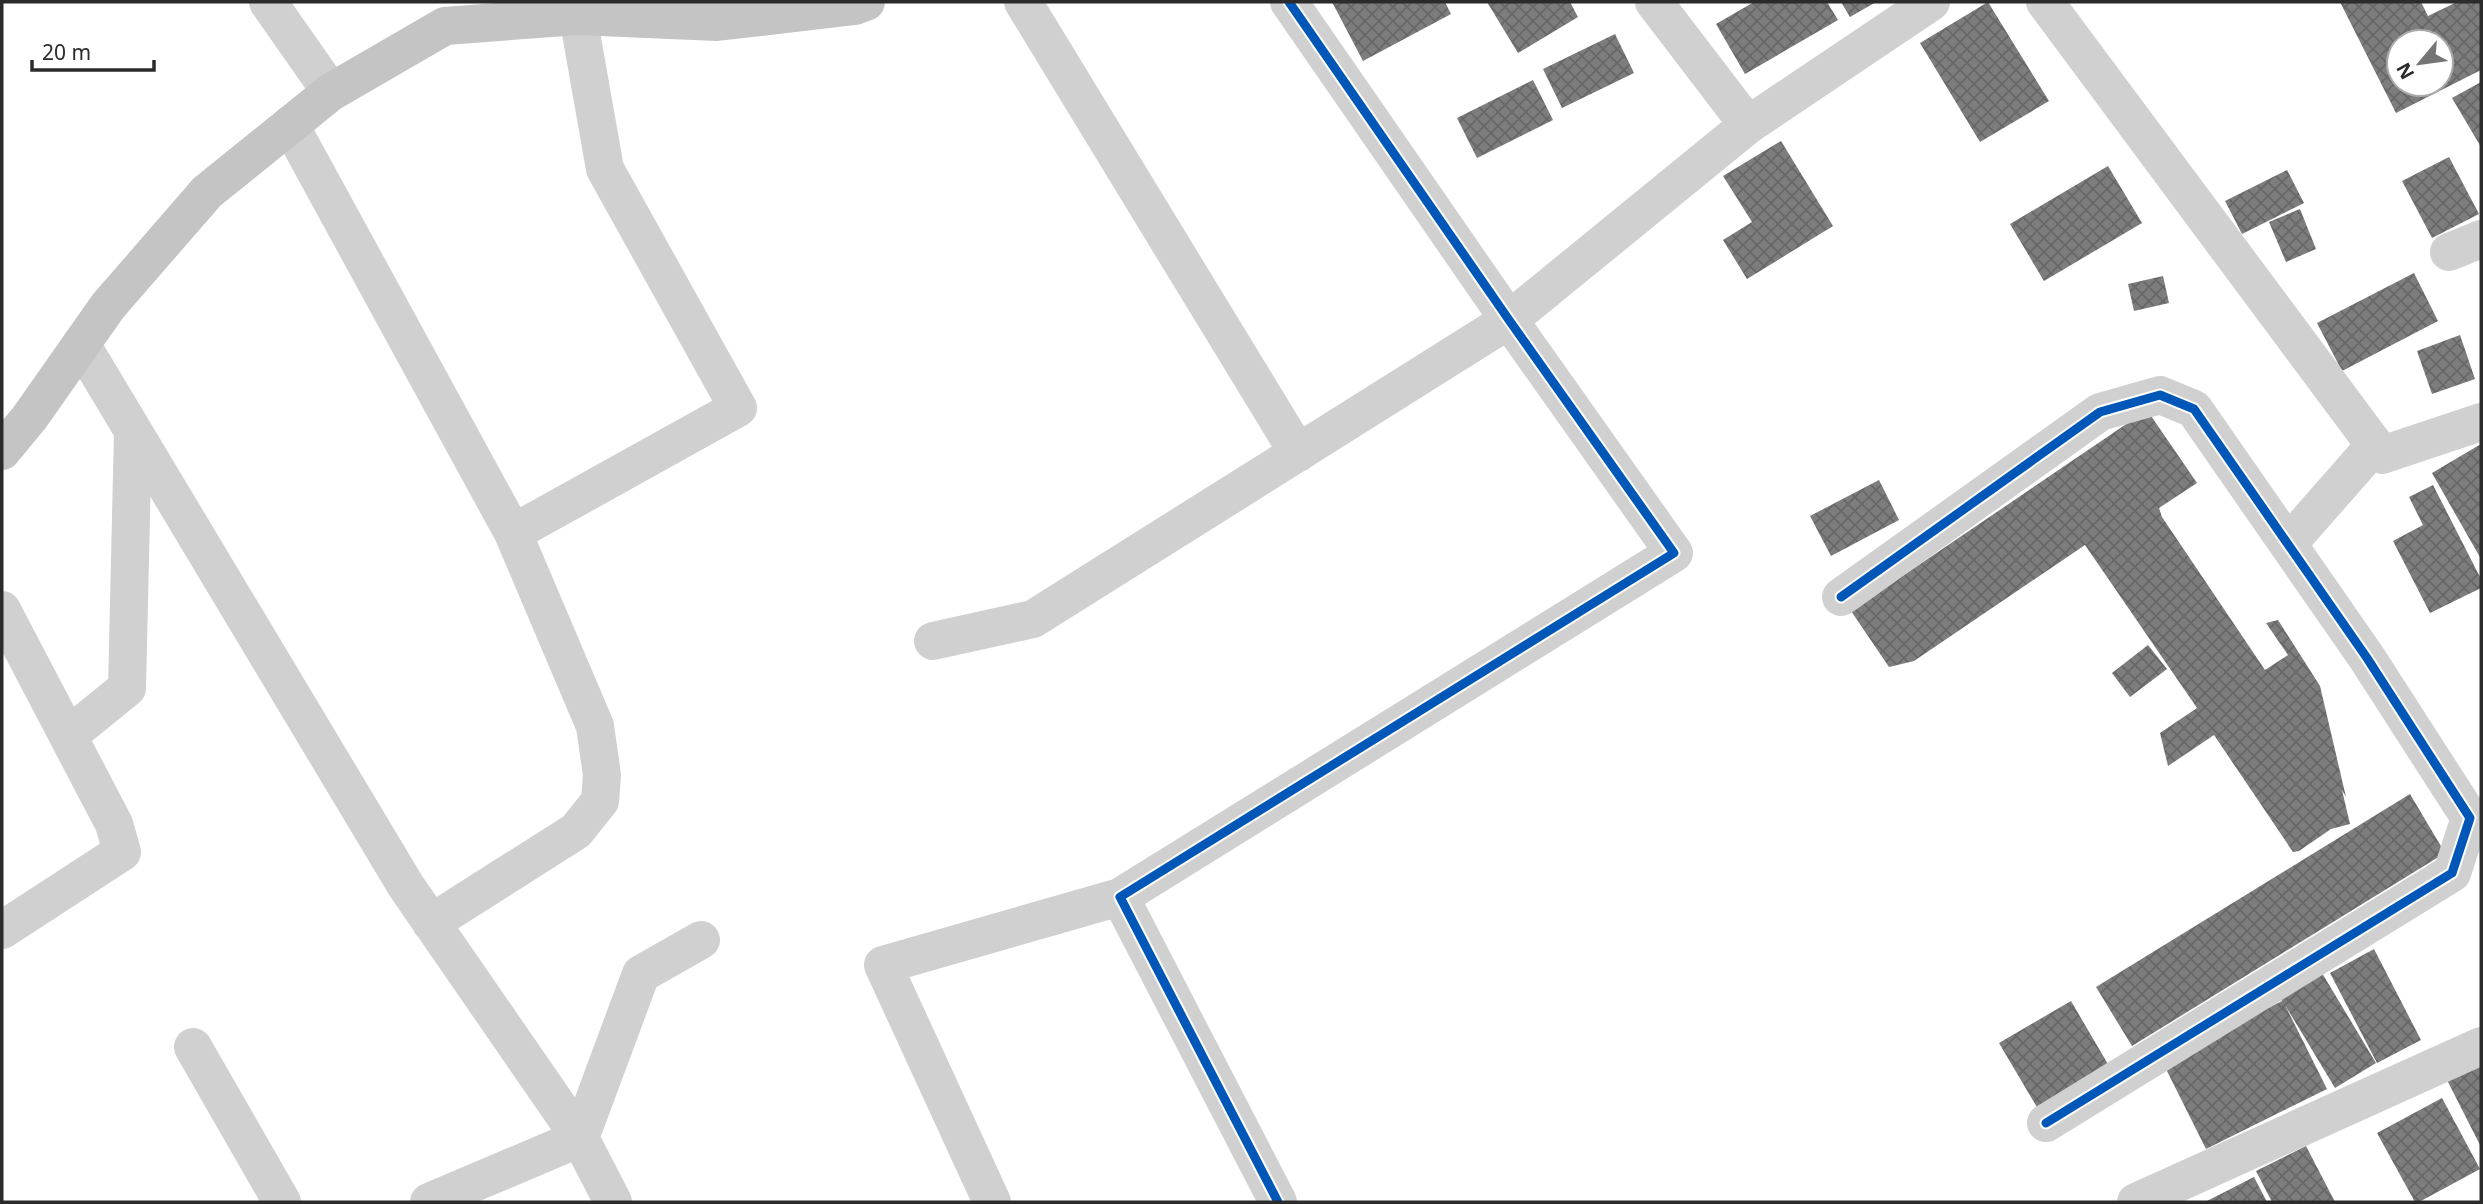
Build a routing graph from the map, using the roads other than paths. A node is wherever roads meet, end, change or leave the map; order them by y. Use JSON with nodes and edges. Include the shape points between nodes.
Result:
{"nodes":[{"id":1,"x":268,"y":2,"type":"edge"},
{"id":2,"x":1023,"y":2,"type":"edge"},
{"id":3,"x":1289,"y":2,"type":"edge"},
{"id":4,"x":1654,"y":2,"type":"edge"},
{"id":5,"x":1931,"y":2,"type":"edge"},
{"id":6,"x":2045,"y":2,"type":"edge"},
{"id":7,"x":858,"y":3,"type":"edge"},
{"id":8,"x":578,"y":16,"type":"junction"},
{"id":9,"x":331,"y":92,"type":"junction"},
{"id":10,"x":290,"y":125,"type":"junction"},
{"id":11,"x":1748,"y":125,"type":"junction"},
{"id":12,"x":1509,"y":320,"type":"junction"},
{"id":13,"x":81,"y":344,"type":"junction"},
{"id":14,"x":2481,"y":422,"type":"edge"},
{"id":15,"x":133,"y":431,"type":"junction"},
{"id":16,"x":2375,"y":445,"type":"junction"},
{"id":17,"x":2,"y":451,"type":"edge"},
{"id":18,"x":1298,"y":453,"type":"junction"},
{"id":19,"x":513,"y":533,"type":"junction"},
{"id":20,"x":2288,"y":544,"type":"junction"},
{"id":21,"x":1841,"y":597,"type":"dead end"},
{"id":22,"x":2,"y":610,"type":"edge"},
{"id":23,"x":933,"y":641,"type":"dead end"},
{"id":24,"x":68,"y":736,"type":"junction"},
{"id":25,"x":1120,"y":897,"type":"junction"},
{"id":26,"x":431,"y":923,"type":"junction"},
{"id":27,"x":2,"y":930,"type":"edge"},
{"id":28,"x":701,"y":940,"type":"dead end"},
{"id":29,"x":2481,"y":1046,"type":"edge"},
{"id":30,"x":193,"y":1047,"type":"dead end"},
{"id":31,"x":2046,"y":1123,"type":"dead end"},
{"id":32,"x":580,"y":1138,"type":"junction"},
{"id":33,"x":282,"y":1202,"type":"edge"},
{"id":34,"x":429,"y":1202,"type":"edge"},
{"id":35,"x":613,"y":1202,"type":"edge"},
{"id":36,"x":992,"y":1202,"type":"edge"},
{"id":37,"x":1278,"y":1202,"type":"edge"},
{"id":38,"x":2136,"y":1202,"type":"edge"}],
"edges":[{"from":1,"to":9,"type":"street"},
{"from":2,"to":18,"type":"street"},
{"from":3,"to":12,"type":"street"},
{"from":4,"to":11,"type":"street"},
{"from":5,"to":11,"type":"street"},
{"from":6,"to":16,"type":"street"},
{"from":7,"to":8,"type":"main road","via":[[717,22]]},
{"from":8,"to":9,"type":"main road","via":[[445,26]]},
{"from":8,"to":19,"type":"street","via":[[606,169],[738,408]]},
{"from":9,"to":10,"type":"main road"},
{"from":10,"to":13,"type":"main road","via":[[207,192]]},
{"from":10,"to":19,"type":"street"},
{"from":11,"to":12,"type":"street"},
{"from":12,"to":18,"type":"street"},
{"from":12,"to":25,"type":"street","via":[[1674,553]]},
{"from":13,"to":15,"type":"street"},
{"from":13,"to":17,"type":"main road"},
{"from":14,"to":16,"type":"street","via":[[2382,455]]},
{"from":15,"to":24,"type":"street","via":[[127,688]]},
{"from":15,"to":26,"type":"street"},
{"from":16,"to":20,"type":"street"},
{"from":18,"to":23,"type":"street","via":[[1033,619]]},
{"from":19,"to":26,"type":"street","via":[[595,726],[602,775],[600,801],[576,831]]},
{"from":20,"to":21,"type":"street","via":[[2194,409],[2160,395],[2100,412]]},
{"from":20,"to":31,"type":"street","via":[[2470,818],[2452,873]]},
{"from":22,"to":24,"type":"street"},
{"from":24,"to":27,"type":"street","via":[[114,824],[122,852]]},
{"from":25,"to":36,"type":"street","via":[[883,965]]},
{"from":25,"to":37,"type":"street"},
{"from":26,"to":32,"type":"street"},
{"from":28,"to":32,"type":"street","via":[[641,974]]},
{"from":29,"to":38,"type":"street"},
{"from":30,"to":33,"type":"street"},
{"from":32,"to":34,"type":"street"},
{"from":32,"to":35,"type":"street"}]}
